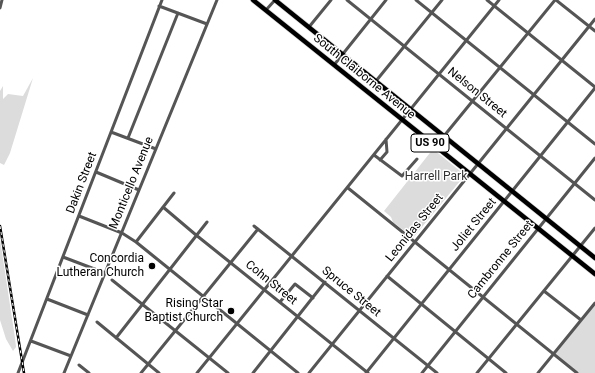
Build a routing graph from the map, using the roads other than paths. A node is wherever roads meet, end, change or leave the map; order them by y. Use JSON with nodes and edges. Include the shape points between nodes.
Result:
{"nodes":[{"id":1,"x":2,"y":0,"type":"edge"},
{"id":2,"x":162,"y":0,"type":"edge"},
{"id":3,"x":217,"y":0,"type":"edge"},
{"id":4,"x":253,"y":0,"type":"edge"},
{"id":5,"x":275,"y":0,"type":"edge"},
{"id":6,"x":331,"y":0,"type":"edge"},
{"id":7,"x":347,"y":0,"type":"edge"},
{"id":8,"x":386,"y":0,"type":"edge"},
{"id":9,"x":416,"y":0,"type":"edge"},
{"id":10,"x":442,"y":0,"type":"edge"},
{"id":11,"x":487,"y":0,"type":"edge"},
{"id":12,"x":499,"y":0,"type":"edge"},
{"id":13,"x":556,"y":0,"type":"edge"},
{"id":14,"x":159,"y":6,"type":"junction"},
{"id":15,"x":494,"y":6,"type":"junction"},
{"id":16,"x":0,"y":8,"type":"edge"},
{"id":17,"x":266,"y":10,"type":"junction"},
{"id":18,"x":178,"y":13,"type":"junction"},
{"id":19,"x":432,"y":13,"type":"junction"},
{"id":20,"x":371,"y":19,"type":"junction"},
{"id":21,"x":595,"y":19,"type":"edge"},
{"id":22,"x":207,"y":24,"type":"junction"},
{"id":23,"x":589,"y":26,"type":"junction"},
{"id":24,"x":309,"y":28,"type":"junction"},
{"id":25,"x":595,"y":31,"type":"edge"},
{"id":26,"x":528,"y":34,"type":"junction"},
{"id":27,"x":466,"y":40,"type":"junction"},
{"id":28,"x":405,"y":46,"type":"junction"},
{"id":29,"x":343,"y":54,"type":"junction"},
{"id":30,"x":562,"y":61,"type":"junction"},
{"id":31,"x":334,"y":65,"type":"junction"},
{"id":32,"x":500,"y":68,"type":"junction"},
{"id":33,"x":439,"y":74,"type":"junction"},
{"id":34,"x":376,"y":81,"type":"junction"},
{"id":35,"x":595,"y":88,"type":"edge"},
{"id":36,"x":534,"y":96,"type":"junction"},
{"id":37,"x":473,"y":101,"type":"junction"},
{"id":38,"x":410,"y":109,"type":"junction"},
{"id":39,"x":401,"y":120,"type":"junction"},
{"id":40,"x":568,"y":123,"type":"junction"},
{"id":41,"x":507,"y":129,"type":"junction"},
{"id":42,"x":111,"y":132,"type":"junction"},
{"id":43,"x":444,"y":137,"type":"junction"},
{"id":44,"x":128,"y":138,"type":"junction"},
{"id":45,"x":386,"y":139,"type":"junction"},
{"id":46,"x":595,"y":144,"type":"edge"},
{"id":47,"x":435,"y":147,"type":"junction"},
{"id":48,"x":156,"y":149,"type":"junction"},
{"id":49,"x":374,"y":155,"type":"junction"},
{"id":50,"x":541,"y":156,"type":"junction"},
{"id":51,"x":595,"y":158,"type":"edge"},
{"id":52,"x":417,"y":159,"type":"dead end"},
{"id":53,"x":380,"y":160,"type":"junction"},
{"id":54,"x":478,"y":164,"type":"junction"},
{"id":55,"x":96,"y":172,"type":"junction"},
{"id":56,"x":470,"y":174,"type":"junction"},
{"id":57,"x":574,"y":183,"type":"junction"},
{"id":58,"x":348,"y":188,"type":"junction"},
{"id":59,"x":139,"y":190,"type":"junction"},
{"id":60,"x":512,"y":192,"type":"junction"},
{"id":61,"x":174,"y":193,"type":"dead end"},
{"id":62,"x":595,"y":200,"type":"edge"},
{"id":63,"x":504,"y":201,"type":"junction"},
{"id":64,"x":164,"y":207,"type":"junction"},
{"id":65,"x":79,"y":216,"type":"junction"},
{"id":66,"x":546,"y":219,"type":"junction"},
{"id":67,"x":207,"y":222,"type":"dead end"},
{"id":68,"x":254,"y":226,"type":"dead end"},
{"id":69,"x":538,"y":228,"type":"junction"},
{"id":70,"x":595,"y":228,"type":"edge"},
{"id":71,"x":258,"y":229,"type":"junction"},
{"id":72,"x":122,"y":232,"type":"junction"},
{"id":73,"x":196,"y":235,"type":"junction"},
{"id":74,"x":136,"y":242,"type":"junction"},
{"id":75,"x":414,"y":242,"type":"junction"},
{"id":76,"x":580,"y":246,"type":"junction"},
{"id":77,"x":291,"y":256,"type":"junction"},
{"id":78,"x":573,"y":256,"type":"junction"},
{"id":79,"x":63,"y":257,"type":"junction"},
{"id":80,"x":595,"y":258,"type":"edge"},
{"id":81,"x":231,"y":263,"type":"junction"},
{"id":82,"x":169,"y":269,"type":"junction"},
{"id":83,"x":449,"y":270,"type":"junction"},
{"id":84,"x":105,"y":273,"type":"junction"},
{"id":85,"x":595,"y":274,"type":"edge"},
{"id":86,"x":387,"y":276,"type":"junction"},
{"id":87,"x":112,"y":280,"type":"dead end"},
{"id":88,"x":325,"y":282,"type":"junction"},
{"id":89,"x":264,"y":290,"type":"junction"},
{"id":90,"x":544,"y":291,"type":"junction"},
{"id":91,"x":203,"y":297,"type":"junction"},
{"id":92,"x":483,"y":297,"type":"junction"},
{"id":93,"x":314,"y":298,"type":"junction"},
{"id":94,"x":47,"y":299,"type":"junction"},
{"id":95,"x":280,"y":302,"type":"junction"},
{"id":96,"x":142,"y":303,"type":"junction"},
{"id":97,"x":595,"y":303,"type":"edge"},
{"id":98,"x":421,"y":304,"type":"junction"},
{"id":99,"x":359,"y":310,"type":"junction"},
{"id":100,"x":88,"y":314,"type":"junction"},
{"id":101,"x":298,"y":317,"type":"junction"},
{"id":102,"x":581,"y":320,"type":"junction"},
{"id":103,"x":97,"y":322,"type":"dead end"},
{"id":104,"x":237,"y":324,"type":"junction"},
{"id":105,"x":517,"y":325,"type":"junction"},
{"id":106,"x":176,"y":330,"type":"junction"},
{"id":107,"x":455,"y":332,"type":"junction"},
{"id":108,"x":116,"y":338,"type":"junction"},
{"id":109,"x":394,"y":338,"type":"junction"},
{"id":110,"x":31,"y":341,"type":"junction"},
{"id":111,"x":332,"y":344,"type":"junction"},
{"id":112,"x":270,"y":351,"type":"junction"},
{"id":113,"x":553,"y":354,"type":"junction"},
{"id":114,"x":71,"y":356,"type":"junction"},
{"id":115,"x":210,"y":358,"type":"junction"},
{"id":116,"x":488,"y":359,"type":"junction"},
{"id":117,"x":148,"y":364,"type":"junction"},
{"id":118,"x":80,"y":365,"type":"dead end"},
{"id":119,"x":428,"y":366,"type":"junction"},
{"id":120,"x":18,"y":373,"type":"edge"},
{"id":121,"x":64,"y":373,"type":"edge"},
{"id":122,"x":89,"y":373,"type":"edge"},
{"id":123,"x":141,"y":373,"type":"edge"},
{"id":124,"x":159,"y":373,"type":"edge"},
{"id":125,"x":197,"y":373,"type":"edge"},
{"id":126,"x":228,"y":373,"type":"edge"},
{"id":127,"x":253,"y":373,"type":"edge"},
{"id":128,"x":298,"y":373,"type":"edge"},
{"id":129,"x":309,"y":373,"type":"edge"},
{"id":130,"x":367,"y":373,"type":"edge"},
{"id":131,"x":422,"y":373,"type":"edge"},
{"id":132,"x":437,"y":373,"type":"edge"},
{"id":133,"x":477,"y":373,"type":"edge"},
{"id":134,"x":506,"y":373,"type":"edge"},
{"id":135,"x":538,"y":373,"type":"edge"},
{"id":136,"x":576,"y":373,"type":"edge"}],
"edges":[{"from":1,"to":16,"type":"street"},
{"from":2,"to":14,"type":"street","name":"Dakin Street"},
{"from":3,"to":22,"type":"street","name":"Monticello Avenue"},
{"from":4,"to":17,"type":"main road","name":"South Claiborne Avenue","number":"US 90"},
{"from":5,"to":17,"type":"street"},
{"from":5,"to":24,"type":"main road","name":"South Claiborne Avenue","number":"US 90"},
{"from":6,"to":24,"type":"street"},
{"from":7,"to":20,"type":"street","name":"Nelson Street"},
{"from":8,"to":20,"type":"street"},
{"from":9,"to":19,"type":"street"},
{"from":10,"to":19,"type":"street"},
{"from":11,"to":15,"type":"street"},
{"from":12,"to":15,"type":"street"},
{"from":13,"to":23,"type":"street"},
{"from":13,"to":26,"type":"street"},
{"from":14,"to":18,"type":"street"},
{"from":14,"to":42,"type":"street","name":"Dakin Street"},
{"from":15,"to":26,"type":"street"},
{"from":15,"to":27,"type":"street"},
{"from":17,"to":31,"type":"main road","name":"South Claiborne Avenue","number":"US 90"},
{"from":18,"to":22,"type":"street"},
{"from":18,"to":44,"type":"street"},
{"from":19,"to":27,"type":"street"},
{"from":19,"to":28,"type":"street"},
{"from":20,"to":28,"type":"street","name":"Nelson Street"},
{"from":20,"to":29,"type":"street"},
{"from":21,"to":23,"type":"street","name":"Leonidas Street"},
{"from":22,"to":48,"type":"street","name":"Monticello Avenue"},
{"from":23,"to":25,"type":"street"},
{"from":23,"to":30,"type":"street","name":"Leonidas Street"},
{"from":24,"to":29,"type":"main road","name":"South Claiborne Avenue","number":"US 90"},
{"from":26,"to":30,"type":"street"},
{"from":26,"to":32,"type":"street"},
{"from":27,"to":32,"type":"street"},
{"from":27,"to":33,"type":"street"},
{"from":28,"to":33,"type":"street","name":"Nelson Street"},
{"from":28,"to":34,"type":"street"},
{"from":29,"to":31,"type":"street"},
{"from":29,"to":34,"type":"main road","name":"South Claiborne Avenue","number":"US 90"},
{"from":30,"to":35,"type":"street"},
{"from":30,"to":36,"type":"street","name":"Leonidas Street"},
{"from":31,"to":39,"type":"main road","name":"South Claiborne Avenue","number":"US 90"},
{"from":32,"to":36,"type":"street"},
{"from":32,"to":37,"type":"street"},
{"from":33,"to":37,"type":"street","name":"Nelson Street"},
{"from":33,"to":38,"type":"street"},
{"from":34,"to":38,"type":"main road","name":"South Claiborne Avenue","number":"US 90"},
{"from":35,"to":40,"type":"street","name":"Joliet Street"},
{"from":36,"to":40,"type":"street"},
{"from":36,"to":41,"type":"street","name":"Leonidas Street"},
{"from":37,"to":41,"type":"street","name":"Nelson Street"},
{"from":37,"to":43,"type":"street"},
{"from":38,"to":39,"type":"street"},
{"from":38,"to":43,"type":"main road","name":"South Claiborne Avenue","number":"US 90"},
{"from":39,"to":45,"type":"street"},
{"from":39,"to":47,"type":"main road","name":"South Claiborne Avenue","number":"US 90"},
{"from":40,"to":46,"type":"street"},
{"from":40,"to":50,"type":"street","name":"Joliet Street"},
{"from":41,"to":50,"type":"street","name":"Nelson Street"},
{"from":41,"to":54,"type":"street","name":"Leonidas Street"},
{"from":42,"to":44,"type":"street"},
{"from":42,"to":55,"type":"street","name":"Dakin Street"},
{"from":43,"to":47,"type":"street"},
{"from":43,"to":54,"type":"main road","name":"South Claiborne Avenue","number":"US 90"},
{"from":44,"to":48,"type":"street"},
{"from":45,"to":49,"type":"street"},
{"from":45,"to":53,"type":"street","via":[[387,152]]},
{"from":47,"to":56,"type":"main road","name":"South Claiborne Avenue","number":"US 90"},
{"from":48,"to":59,"type":"street","name":"Monticello Avenue"},
{"from":49,"to":53,"type":"street"},
{"from":49,"to":58,"type":"street"},
{"from":50,"to":57,"type":"street","name":"Nelson Street"},
{"from":50,"to":60,"type":"street","name":"Joliet Street"},
{"from":51,"to":57,"type":"street","name":"Cambronne Street"},
{"from":52,"to":53,"type":"street","via":[[402,176]]},
{"from":54,"to":56,"type":"street","name":"Leonidas Street"},
{"from":54,"to":60,"type":"main road","name":"South Claiborne Avenue","number":"US 90"},
{"from":55,"to":59,"type":"street"},
{"from":55,"to":65,"type":"street","name":"Dakin Street"},
{"from":56,"to":63,"type":"main road","name":"South Claiborne Avenue","number":"US 90"},
{"from":56,"to":75,"type":"street","name":"Leonidas Street"},
{"from":57,"to":62,"type":"street","name":"Nelson Street"},
{"from":57,"to":66,"type":"street","name":"Cambronne Street"},
{"from":58,"to":75,"type":"street"},
{"from":58,"to":77,"type":"street"},
{"from":59,"to":72,"type":"street","name":"Monticello Avenue"},
{"from":60,"to":63,"type":"street","name":"Joliet Street"},
{"from":60,"to":66,"type":"main road","name":"South Claiborne Avenue","number":"US 90"},
{"from":61,"to":64,"type":"street"},
{"from":63,"to":69,"type":"main road","name":"South Claiborne Avenue","number":"US 90"},
{"from":63,"to":83,"type":"street","name":"Joliet Street"},
{"from":64,"to":73,"type":"street","name":"Cohn Street"},
{"from":64,"to":74,"type":"street"},
{"from":65,"to":72,"type":"street"},
{"from":65,"to":79,"type":"street","name":"Dakin Street"},
{"from":66,"to":69,"type":"street","name":"Cambronne Street"},
{"from":66,"to":76,"type":"main road","name":"South Claiborne Avenue","number":"US 90"},
{"from":67,"to":73,"type":"street"},
{"from":68,"to":71,"type":"street","name":"Spruce Street"},
{"from":69,"to":78,"type":"main road","name":"South Claiborne Avenue","number":"US 90"},
{"from":69,"to":92,"type":"street","name":"Cambronne Street"},
{"from":70,"to":76,"type":"street"},
{"from":71,"to":77,"type":"street","name":"Spruce Street"},
{"from":71,"to":81,"type":"street"},
{"from":72,"to":74,"type":"street"},
{"from":72,"to":84,"type":"street","name":"Monticello Avenue"},
{"from":73,"to":81,"type":"street","name":"Cohn Street"},
{"from":73,"to":82,"type":"street"},
{"from":74,"to":82,"type":"street"},
{"from":75,"to":83,"type":"street"},
{"from":75,"to":86,"type":"street","name":"Leonidas Street"},
{"from":76,"to":78,"type":"street"},
{"from":76,"to":80,"type":"main road","name":"South Claiborne Avenue","number":"US 90"},
{"from":77,"to":88,"type":"street","name":"Spruce Street"},
{"from":77,"to":89,"type":"street"},
{"from":78,"to":85,"type":"main road","name":"South Claiborne Avenue","number":"US 90"},
{"from":78,"to":90,"type":"street"},
{"from":79,"to":84,"type":"street"},
{"from":79,"to":94,"type":"street","name":"Dakin Street"},
{"from":81,"to":89,"type":"street","name":"Cohn Street"},
{"from":81,"to":91,"type":"street"},
{"from":82,"to":91,"type":"street"},
{"from":82,"to":96,"type":"street"},
{"from":83,"to":92,"type":"street"},
{"from":83,"to":98,"type":"street","name":"Joliet Street"},
{"from":84,"to":100,"type":"street","name":"Monticello Avenue"},
{"from":86,"to":98,"type":"street"},
{"from":86,"to":99,"type":"street","name":"Leonidas Street"},
{"from":87,"to":96,"type":"street"},
{"from":88,"to":93,"type":"street"},
{"from":88,"to":99,"type":"street","name":"Spruce Street"},
{"from":89,"to":95,"type":"street","name":"Cohn Street"},
{"from":89,"to":104,"type":"street"},
{"from":90,"to":102,"type":"street"},
{"from":90,"to":105,"type":"street"},
{"from":91,"to":104,"type":"street"},
{"from":91,"to":106,"type":"street"},
{"from":92,"to":105,"type":"street"},
{"from":92,"to":107,"type":"street","name":"Cambronne Street"},
{"from":93,"to":95,"type":"street","via":[[295,284]]},
{"from":93,"to":101,"type":"street"},
{"from":94,"to":100,"type":"street"},
{"from":94,"to":110,"type":"street","name":"Dakin Street"},
{"from":95,"to":101,"type":"street","name":"Cohn Street"},
{"from":96,"to":106,"type":"street"},
{"from":96,"to":108,"type":"street"},
{"from":97,"to":102,"type":"street"},
{"from":98,"to":107,"type":"street"},
{"from":98,"to":109,"type":"street","name":"Joliet Street"},
{"from":99,"to":109,"type":"street","name":"Spruce Street"},
{"from":99,"to":111,"type":"street","name":"Leonidas Street"},
{"from":100,"to":114,"type":"street","name":"Monticello Avenue"},
{"from":101,"to":111,"type":"street","name":"Cohn Street"},
{"from":101,"to":112,"type":"street"},
{"from":102,"to":113,"type":"street"},
{"from":103,"to":108,"type":"street"},
{"from":104,"to":112,"type":"street"},
{"from":104,"to":115,"type":"street"},
{"from":105,"to":113,"type":"street"},
{"from":105,"to":116,"type":"street"},
{"from":106,"to":115,"type":"street"},
{"from":106,"to":117,"type":"street"},
{"from":107,"to":116,"type":"street"},
{"from":107,"to":119,"type":"street","name":"Cambronne Street"},
{"from":108,"to":117,"type":"street"},
{"from":109,"to":119,"type":"street","name":"Spruce Street"},
{"from":109,"to":130,"type":"street","name":"Joliet Street"},
{"from":110,"to":114,"type":"street"},
{"from":110,"to":120,"type":"street","name":"Dakin Street"},
{"from":111,"to":129,"type":"street","name":"Leonidas Street"},
{"from":111,"to":130,"type":"street","name":"Cohn Street"},
{"from":112,"to":127,"type":"street"},
{"from":112,"to":128,"type":"street"},
{"from":113,"to":135,"type":"street"},
{"from":113,"to":136,"type":"street"},
{"from":114,"to":121,"type":"street","name":"Monticello Avenue"},
{"from":115,"to":125,"type":"street"},
{"from":115,"to":126,"type":"street"},
{"from":116,"to":133,"type":"street"},
{"from":116,"to":134,"type":"street"},
{"from":117,"to":123,"type":"street"},
{"from":117,"to":124,"type":"street"},
{"from":118,"to":122,"type":"street"},
{"from":119,"to":131,"type":"street","name":"Cambronne Street"},
{"from":119,"to":132,"type":"street","name":"Spruce Street"}]}
